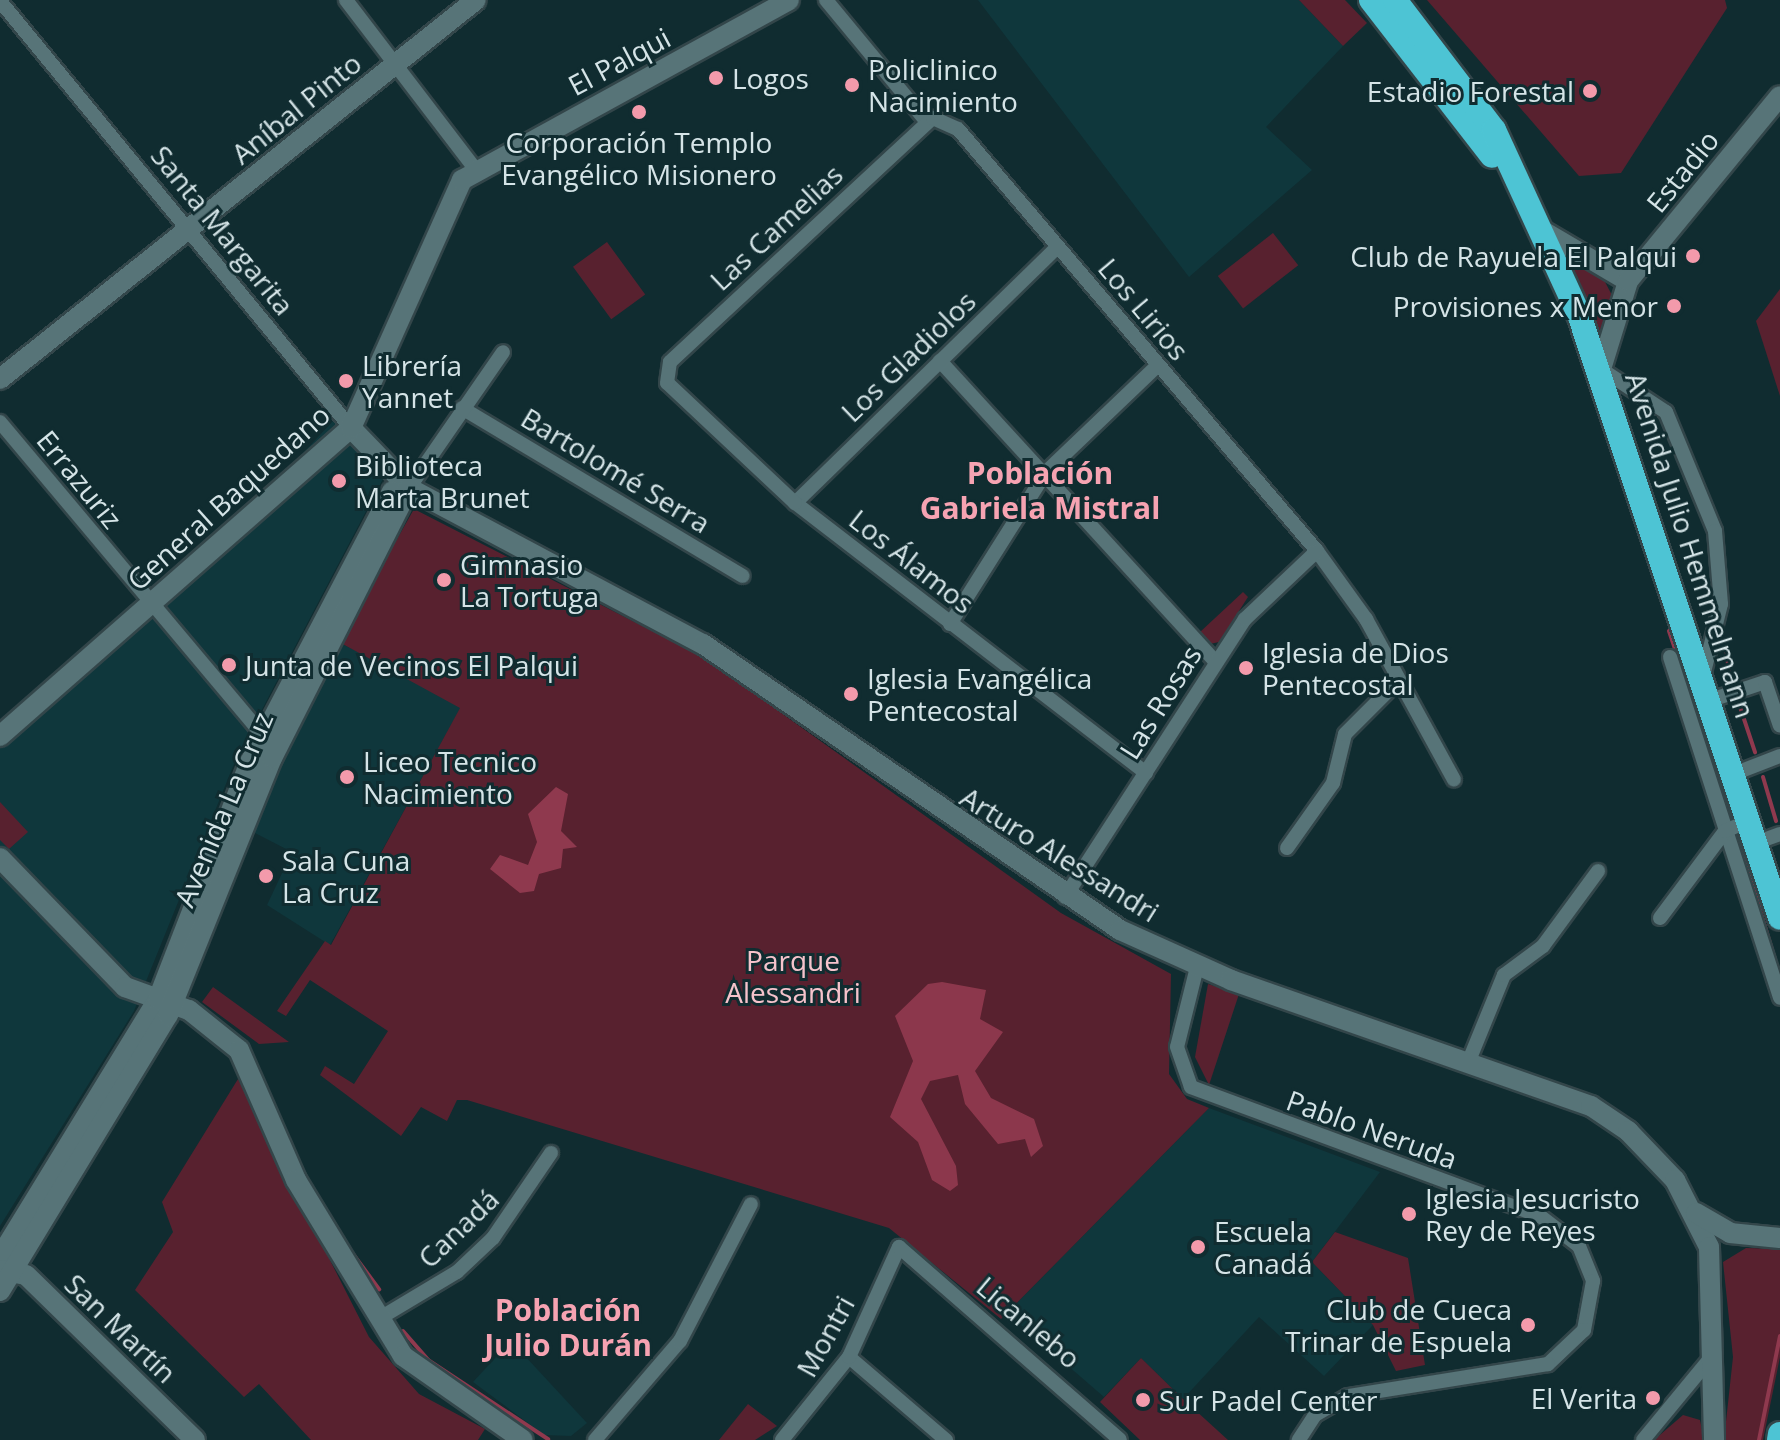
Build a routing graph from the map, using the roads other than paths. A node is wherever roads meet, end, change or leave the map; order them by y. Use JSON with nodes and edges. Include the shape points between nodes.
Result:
{"nodes":[{"id":1,"x":346,"y":0,"type":"edge"},
{"id":2,"x":476,"y":0,"type":"edge"},
{"id":3,"x":789,"y":0,"type":"edge"},
{"id":4,"x":826,"y":0,"type":"edge"},
{"id":5,"x":1371,"y":0,"type":"edge"},
{"id":6,"x":1395,"y":0,"type":"edge"},
{"id":7,"x":0,"y":1,"type":"edge"},
{"id":8,"x":395,"y":64,"type":"junction"},
{"id":9,"x":1780,"y":96,"type":"edge"},
{"id":10,"x":926,"y":121,"type":"junction"},
{"id":11,"x":475,"y":169,"type":"junction"},
{"id":12,"x":1523,"y":199,"type":"junction"},
{"id":13,"x":1538,"y":228,"type":"junction"},
{"id":14,"x":187,"y":232,"type":"junction"},
{"id":15,"x":1057,"y":247,"type":"junction"},
{"id":16,"x":1628,"y":281,"type":"junction"},
{"id":17,"x":503,"y":352,"type":"dead end"},
{"id":18,"x":940,"y":361,"type":"junction"},
{"id":19,"x":1158,"y":365,"type":"junction"},
{"id":20,"x":1601,"y":369,"type":"junction"},
{"id":21,"x":665,"y":373,"type":"joint"},
{"id":22,"x":0,"y":379,"type":"edge"},
{"id":23,"x":462,"y":408,"type":"junction"},
{"id":24,"x":0,"y":422,"type":"edge"},
{"id":25,"x":351,"y":428,"type":"junction"},
{"id":26,"x":1046,"y":472,"type":"junction"},
{"id":27,"x":404,"y":484,"type":"junction"},
{"id":28,"x":795,"y":503,"type":"junction"},
{"id":29,"x":1317,"y":551,"type":"junction"},
{"id":30,"x":743,"y":576,"type":"dead end"},
{"id":31,"x":149,"y":606,"type":"junction"},
{"id":32,"x":950,"y":624,"type":"junction"},
{"id":33,"x":1670,"y":657,"type":"dead end"},
{"id":34,"x":1215,"y":661,"type":"junction"},
{"id":35,"x":1703,"y":676,"type":"junction"},
{"id":36,"x":1399,"y":680,"type":"junction"},
{"id":37,"x":1711,"y":700,"type":"junction"},
{"id":38,"x":1780,"y":726,"type":"edge"},
{"id":39,"x":0,"y":736,"type":"edge"},
{"id":40,"x":270,"y":743,"type":"junction"},
{"id":41,"x":1780,"y":756,"type":"edge"},
{"id":42,"x":1146,"y":773,"type":"junction"},
{"id":43,"x":1736,"y":773,"type":"junction"},
{"id":44,"x":1454,"y":780,"type":"dead end"},
{"id":45,"x":1755,"y":831,"type":"edge"},
{"id":46,"x":1287,"y":848,"type":"dead end"},
{"id":47,"x":0,"y":858,"type":"edge"},
{"id":48,"x":1598,"y":871,"type":"dead end"},
{"id":49,"x":1065,"y":897,"type":"junction"},
{"id":50,"x":1660,"y":918,"type":"dead end"},
{"id":51,"x":1780,"y":918,"type":"edge"},
{"id":52,"x":1197,"y":967,"type":"junction"},
{"id":53,"x":1780,"y":998,"type":"edge"},
{"id":54,"x":167,"y":1001,"type":"junction"},
{"id":55,"x":1468,"y":1063,"type":"junction"},
{"id":56,"x":551,"y":1153,"type":"dead end"},
{"id":57,"x":751,"y":1204,"type":"dead end"},
{"id":58,"x":1696,"y":1213,"type":"junction"},
{"id":59,"x":1730,"y":1233,"type":"junction"},
{"id":60,"x":1780,"y":1238,"type":"edge"},
{"id":61,"x":899,"y":1247,"type":"joint"},
{"id":62,"x":1709,"y":1247,"type":"junction"},
{"id":63,"x":4,"y":1266,"type":"edge"},
{"id":64,"x":0,"y":1291,"type":"edge"},
{"id":65,"x":380,"y":1318,"type":"junction"},
{"id":66,"x":1717,"y":1350,"type":"junction"},
{"id":67,"x":849,"y":1357,"type":"junction"},
{"id":68,"x":1681,"y":1399,"type":"junction"},
{"id":69,"x":1716,"y":1399,"type":"junction"},
{"id":70,"x":1780,"y":1434,"type":"edge"},
{"id":71,"x":195,"y":1440,"type":"edge"},
{"id":72,"x":523,"y":1440,"type":"edge"},
{"id":73,"x":595,"y":1440,"type":"edge"},
{"id":74,"x":782,"y":1440,"type":"edge"},
{"id":75,"x":946,"y":1440,"type":"edge"},
{"id":76,"x":1120,"y":1440,"type":"edge"},
{"id":77,"x":1299,"y":1440,"type":"edge"},
{"id":78,"x":1643,"y":1440,"type":"edge"},
{"id":79,"x":1714,"y":1440,"type":"edge"},
{"id":80,"x":1779,"y":1440,"type":"edge"}],
"edges":[{"from":1,"to":8,"type":"street"},
{"from":2,"to":8,"type":"street","name":"Aníbal Pinto"},
{"from":3,"to":11,"type":"street","name":"El Palqui"},
{"from":4,"to":10,"type":"street"},
{"from":5,"to":12,"type":"highway","name":"Avenida Julio Hemmelmann"},
{"from":6,"to":12,"type":"highway","name":"Avenida Julio Hemmelmann","via":[[1494,130]]},
{"from":7,"to":14,"type":"street","name":"Santa Margarita"},
{"from":8,"to":11,"type":"street"},
{"from":8,"to":14,"type":"street","name":"Aníbal Pinto"},
{"from":9,"to":16,"type":"street","name":"Estadio"},
{"from":10,"to":15,"type":"street","name":"Los Lirios","via":[[952,123]]},
{"from":10,"to":21,"type":"street","name":"Las Camelias"},
{"from":11,"to":25,"type":"street","name":"General Baquedano","via":[[447,205]]},
{"from":12,"to":13,"type":"highway","name":"Avenida Julio Hemmelmann"},
{"from":13,"to":16,"type":"street"},
{"from":13,"to":20,"type":"highway","name":"Avenida Julio Hemmelmann"},
{"from":14,"to":22,"type":"street","name":"Aníbal Pinto"},
{"from":14,"to":25,"type":"street","name":"Santa Margarita"},
{"from":15,"to":18,"type":"street","name":"Los Gladiolos"},
{"from":15,"to":19,"type":"street","name":"Los Lirios"},
{"from":16,"to":20,"type":"street","name":"Estadio"},
{"from":17,"to":23,"type":"street","name":"Avenida La Cruz"},
{"from":18,"to":26,"type":"street"},
{"from":18,"to":28,"type":"street","name":"Los Gladiolos"},
{"from":19,"to":26,"type":"street"},
{"from":19,"to":29,"type":"street","name":"Los Lirios"},
{"from":20,"to":35,"type":"highway","name":"Avenida Julio Hemmelmann"},
{"from":20,"to":35,"type":"street","via":[[1666,412],[1715,531],[1721,604]]},
{"from":21,"to":28,"type":"street","name":"Los Álamos","via":[[673,390]]},
{"from":23,"to":27,"type":"street","name":"Avenida La Cruz"},
{"from":23,"to":30,"type":"street","name":"Bartolomé Serra"},
{"from":24,"to":31,"type":"street","name":"Errazuriz"},
{"from":25,"to":27,"type":"street","name":"Santa Margarita"},
{"from":25,"to":31,"type":"street","name":"General Baquedano"},
{"from":26,"to":32,"type":"street"},
{"from":26,"to":34,"type":"street"},
{"from":27,"to":40,"type":"street","name":"Avenida La Cruz"},
{"from":27,"to":49,"type":"street","name":"Arturo Alessandri","via":[[703,644]]},
{"from":28,"to":32,"type":"street","name":"Los Álamos"},
{"from":29,"to":34,"type":"street","name":"Las Rosas","via":[[1245,619]]},
{"from":29,"to":36,"type":"street","name":"Los Lirios"},
{"from":31,"to":39,"type":"street","name":"General Baquedano"},
{"from":31,"to":40,"type":"street","name":"Errazuriz"},
{"from":32,"to":42,"type":"street","name":"Los Álamos"},
{"from":33,"to":45,"type":"street"},
{"from":34,"to":42,"type":"street","name":"Las Rosas"},
{"from":35,"to":37,"type":"highway","name":"Avenida Julio Hemmelmann"},
{"from":36,"to":44,"type":"street","name":"Los Lirios"},
{"from":36,"to":46,"type":"street","via":[[1345,734],[1333,783]]},
{"from":37,"to":38,"type":"street","via":[[1765,682]]},
{"from":37,"to":43,"type":"highway","name":"Avenida Julio Hemmelmann"},
{"from":40,"to":54,"type":"street","name":"Avenida La Cruz"},
{"from":41,"to":43,"type":"street"},
{"from":42,"to":49,"type":"street","name":"Las Rosas"},
{"from":43,"to":45,"type":"highway","name":"Avenida Julio Hemmelmann"},
{"from":45,"to":50,"type":"street"},
{"from":45,"to":51,"type":"highway","name":"Avenida Julio Hemmelmann"},
{"from":45,"to":53,"type":"street"},
{"from":47,"to":54,"type":"street","via":[[125,987]]},
{"from":48,"to":55,"type":"street","via":[[1543,946],[1504,975]]},
{"from":49,"to":52,"type":"street","name":"Arturo Alessandri"},
{"from":52,"to":55,"type":"street","name":"Arturo Alessandri"},
{"from":52,"to":77,"type":"street","name":"Pablo Neruda","via":[[1177,1047],[1191,1087],[1540,1216],[1579,1246],[1593,1281],[1584,1330],[1548,1364],[1348,1396],[1315,1415]]},
{"from":54,"to":63,"type":"street","name":"Avenida La Cruz"},
{"from":54,"to":65,"type":"street","via":[[239,1050],[296,1180]]},
{"from":55,"to":58,"type":"street","name":"Arturo Alessandri","via":[[1610,1118],[1661,1162]]},
{"from":56,"to":65,"type":"street","name":"Canadá","via":[[493,1238],[447,1279]]},
{"from":57,"to":73,"type":"street","via":[[680,1341]]},
{"from":58,"to":59,"type":"street","name":"Arturo Alessandri"},
{"from":58,"to":62,"type":"street","name":"Arturo Alessandri"},
{"from":59,"to":60,"type":"street","name":"Arturo Alessandri"},
{"from":59,"to":62,"type":"street"},
{"from":61,"to":67,"type":"street","name":"Montri"},
{"from":61,"to":76,"type":"street","name":"Licanlebo"},
{"from":62,"to":66,"type":"street","name":"Arturo Alessandri"},
{"from":63,"to":64,"type":"street","name":"Avenida La Cruz"},
{"from":63,"to":71,"type":"street","name":"San Martín"},
{"from":65,"to":72,"type":"street","via":[[418,1369]]},
{"from":66,"to":68,"type":"street"},
{"from":66,"to":69,"type":"street","name":"Arturo Alessandri"},
{"from":67,"to":74,"type":"street","name":"Montri"},
{"from":67,"to":75,"type":"street"},
{"from":68,"to":69,"type":"street"},
{"from":68,"to":78,"type":"street"},
{"from":69,"to":79,"type":"street","name":"Arturo Alessandri"},
{"from":70,"to":80,"type":"highway"}]}
